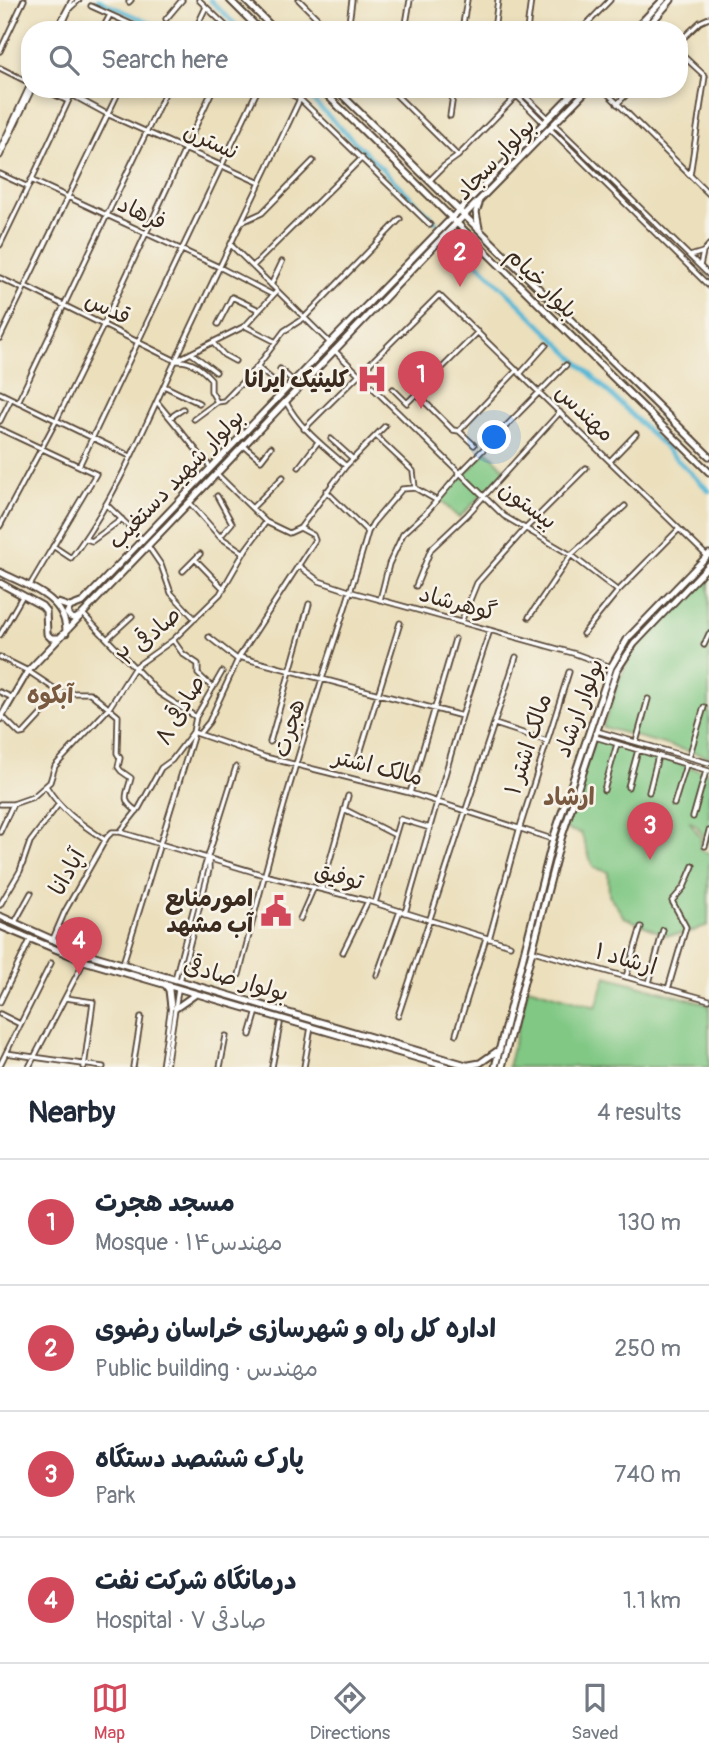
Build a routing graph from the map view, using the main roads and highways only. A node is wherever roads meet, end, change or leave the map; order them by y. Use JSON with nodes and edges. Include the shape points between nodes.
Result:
{"nodes":[{"id":1,"x":230,"y":0,"type":"edge"},
{"id":2,"x":245,"y":0,"type":"edge"},
{"id":3,"x":663,"y":0,"type":"edge"},
{"id":4,"x":671,"y":0,"type":"edge"},
{"id":5,"x":251,"y":21,"type":"edge"},
{"id":6,"x":266,"y":21,"type":"edge"},
{"id":7,"x":643,"y":21,"type":"edge"},
{"id":8,"x":653,"y":21,"type":"edge"},
{"id":9,"x":330,"y":98,"type":"edge"},
{"id":10,"x":344,"y":98,"type":"edge"},
{"id":11,"x":570,"y":98,"type":"edge"},
{"id":12,"x":578,"y":98,"type":"edge"},
{"id":13,"x":359,"y":113,"type":"junction"},
{"id":14,"x":352,"y":120,"type":"junction"},
{"id":15,"x":549,"y":123,"type":"junction"},
{"id":16,"x":481,"y":200,"type":"junction"},
{"id":17,"x":460,"y":210,"type":"junction"},
{"id":18,"x":465,"y":215,"type":"junction"},
{"id":19,"x":452,"y":218,"type":"junction"},
{"id":20,"x":457,"y":223,"type":"junction"},
{"id":21,"x":480,"y":231,"type":"junction"},
{"id":22,"x":709,"y":456,"type":"edge"},
{"id":23,"x":709,"y":472,"type":"edge"},
{"id":24,"x":708,"y":555,"type":"edge"},
{"id":25,"x":709,"y":565,"type":"edge"},
{"id":26,"x":0,"y":572,"type":"edge"},
{"id":27,"x":0,"y":583,"type":"edge"},
{"id":28,"x":58,"y":603,"type":"junction"},
{"id":29,"x":92,"y":605,"type":"junction"},
{"id":30,"x":70,"y":607,"type":"junction"},
{"id":31,"x":66,"y":632,"type":"junction"},
{"id":32,"x":59,"y":638,"type":"junction"},
{"id":33,"x":1,"y":718,"type":"edge"},
{"id":34,"x":572,"y":782,"type":"junction"},
{"id":35,"x":579,"y":785,"type":"junction"},
{"id":36,"x":0,"y":916,"type":"edge"},
{"id":37,"x":0,"y":926,"type":"edge"},
{"id":38,"x":165,"y":984,"type":"junction"},
{"id":39,"x":177,"y":984,"type":"junction"},
{"id":40,"x":197,"y":993,"type":"junction"},
{"id":41,"x":500,"y":1049,"type":"junction"},
{"id":42,"x":470,"y":1066,"type":"edge"},
{"id":43,"x":448,"y":1067,"type":"edge"},
{"id":44,"x":495,"y":1067,"type":"edge"},
{"id":45,"x":502,"y":1067,"type":"edge"}],
"edges":[{"from":1,"to":5,"type":"main road"},
{"from":2,"to":6,"type":"main road"},
{"from":3,"to":7,"type":"main road"},
{"from":4,"to":8,"type":"main road"},
{"from":9,"to":14,"type":"main road","name":"بلوار خیام"},
{"from":10,"to":13,"type":"main road","name":"بلوار خیام"},
{"from":11,"to":15,"type":"main road","name":"بولوار سجاد"},
{"from":12,"to":15,"type":"main road","name":"بولوار سجاد"},
{"from":13,"to":14,"type":"main road","via":[[358,119]]},
{"from":13,"to":17,"type":"main road","name":"بلوار خیام"},
{"from":14,"to":19,"type":"main road","name":"بلوار خیام"},
{"from":15,"to":16,"type":"main road","name":"بولوار سجاد"},
{"from":15,"to":17,"type":"main road","name":"بولوار سجاد"},
{"from":16,"to":18,"type":"main road","name":"بولوار سجاد"},
{"from":16,"to":21,"type":"main road","via":[[476,212]]},
{"from":17,"to":18,"type":"main road","name":"بلوار خیام"},
{"from":17,"to":19,"type":"main road","name":"بولوار شهید دستغیب"},
{"from":18,"to":20,"type":"main road","name":"بولوار سجاد"},
{"from":18,"to":21,"type":"main road","name":"بلوار خیام"},
{"from":19,"to":20,"type":"main road","name":"بلوار خیام"},
{"from":19,"to":30,"type":"main road","name":"بولوار شهید دستغیب","via":[[83,602]]},
{"from":20,"to":23,"type":"main road","name":"بلوار خیام"},
{"from":20,"to":29,"type":"main road","name":"بولوار شهید دستغیب"},
{"from":21,"to":22,"type":"main road","name":"بلوار خیام"},
{"from":24,"to":34,"type":"main road","name":"بولوار ارشاد","via":[[628,638],[611,667]]},
{"from":25,"to":35,"type":"main road","name":"بولوار ارشاد","via":[[623,659]]},
{"from":26,"to":28,"type":"main road"},
{"from":27,"to":32,"type":"main road","via":[[42,606],[47,634]]},
{"from":28,"to":30,"type":"main road"},
{"from":28,"to":31,"type":"main road"},
{"from":29,"to":30,"type":"main road","via":[[75,619],[68,615]]},
{"from":29,"to":31,"type":"main road","name":"بولوار شهید دستغیب"},
{"from":31,"to":32,"type":"main road","name":"بولوار شهید دستغیب"},
{"from":32,"to":33,"type":"main road","name":"بولوار شهید دستغیب","via":[[28,671]]},
{"from":34,"to":35,"type":"main road"},
{"from":34,"to":41,"type":"main road","name":"بولوار ارشاد","via":[[553,839]]},
{"from":35,"to":45,"type":"main road","name":"بولوار ارشاد"},
{"from":36,"to":39,"type":"main road","name":"بولوار صادقی","via":[[78,951]]},
{"from":37,"to":38,"type":"main road","name":"بولوار صادقی","via":[[85,961]]},
{"from":38,"to":39,"type":"main road","name":"بولوار صادقی"},
{"from":38,"to":40,"type":"main road","via":[[173,1007]]},
{"from":39,"to":40,"type":"main road","name":"بولوار صادقی"},
{"from":39,"to":42,"type":"main road","name":"بولوار صادقی"},
{"from":40,"to":43,"type":"main road","name":"بولوار صادقی"},
{"from":41,"to":42,"type":"main road"},
{"from":41,"to":44,"type":"main road","name":"بولوار ارشاد"}]}
